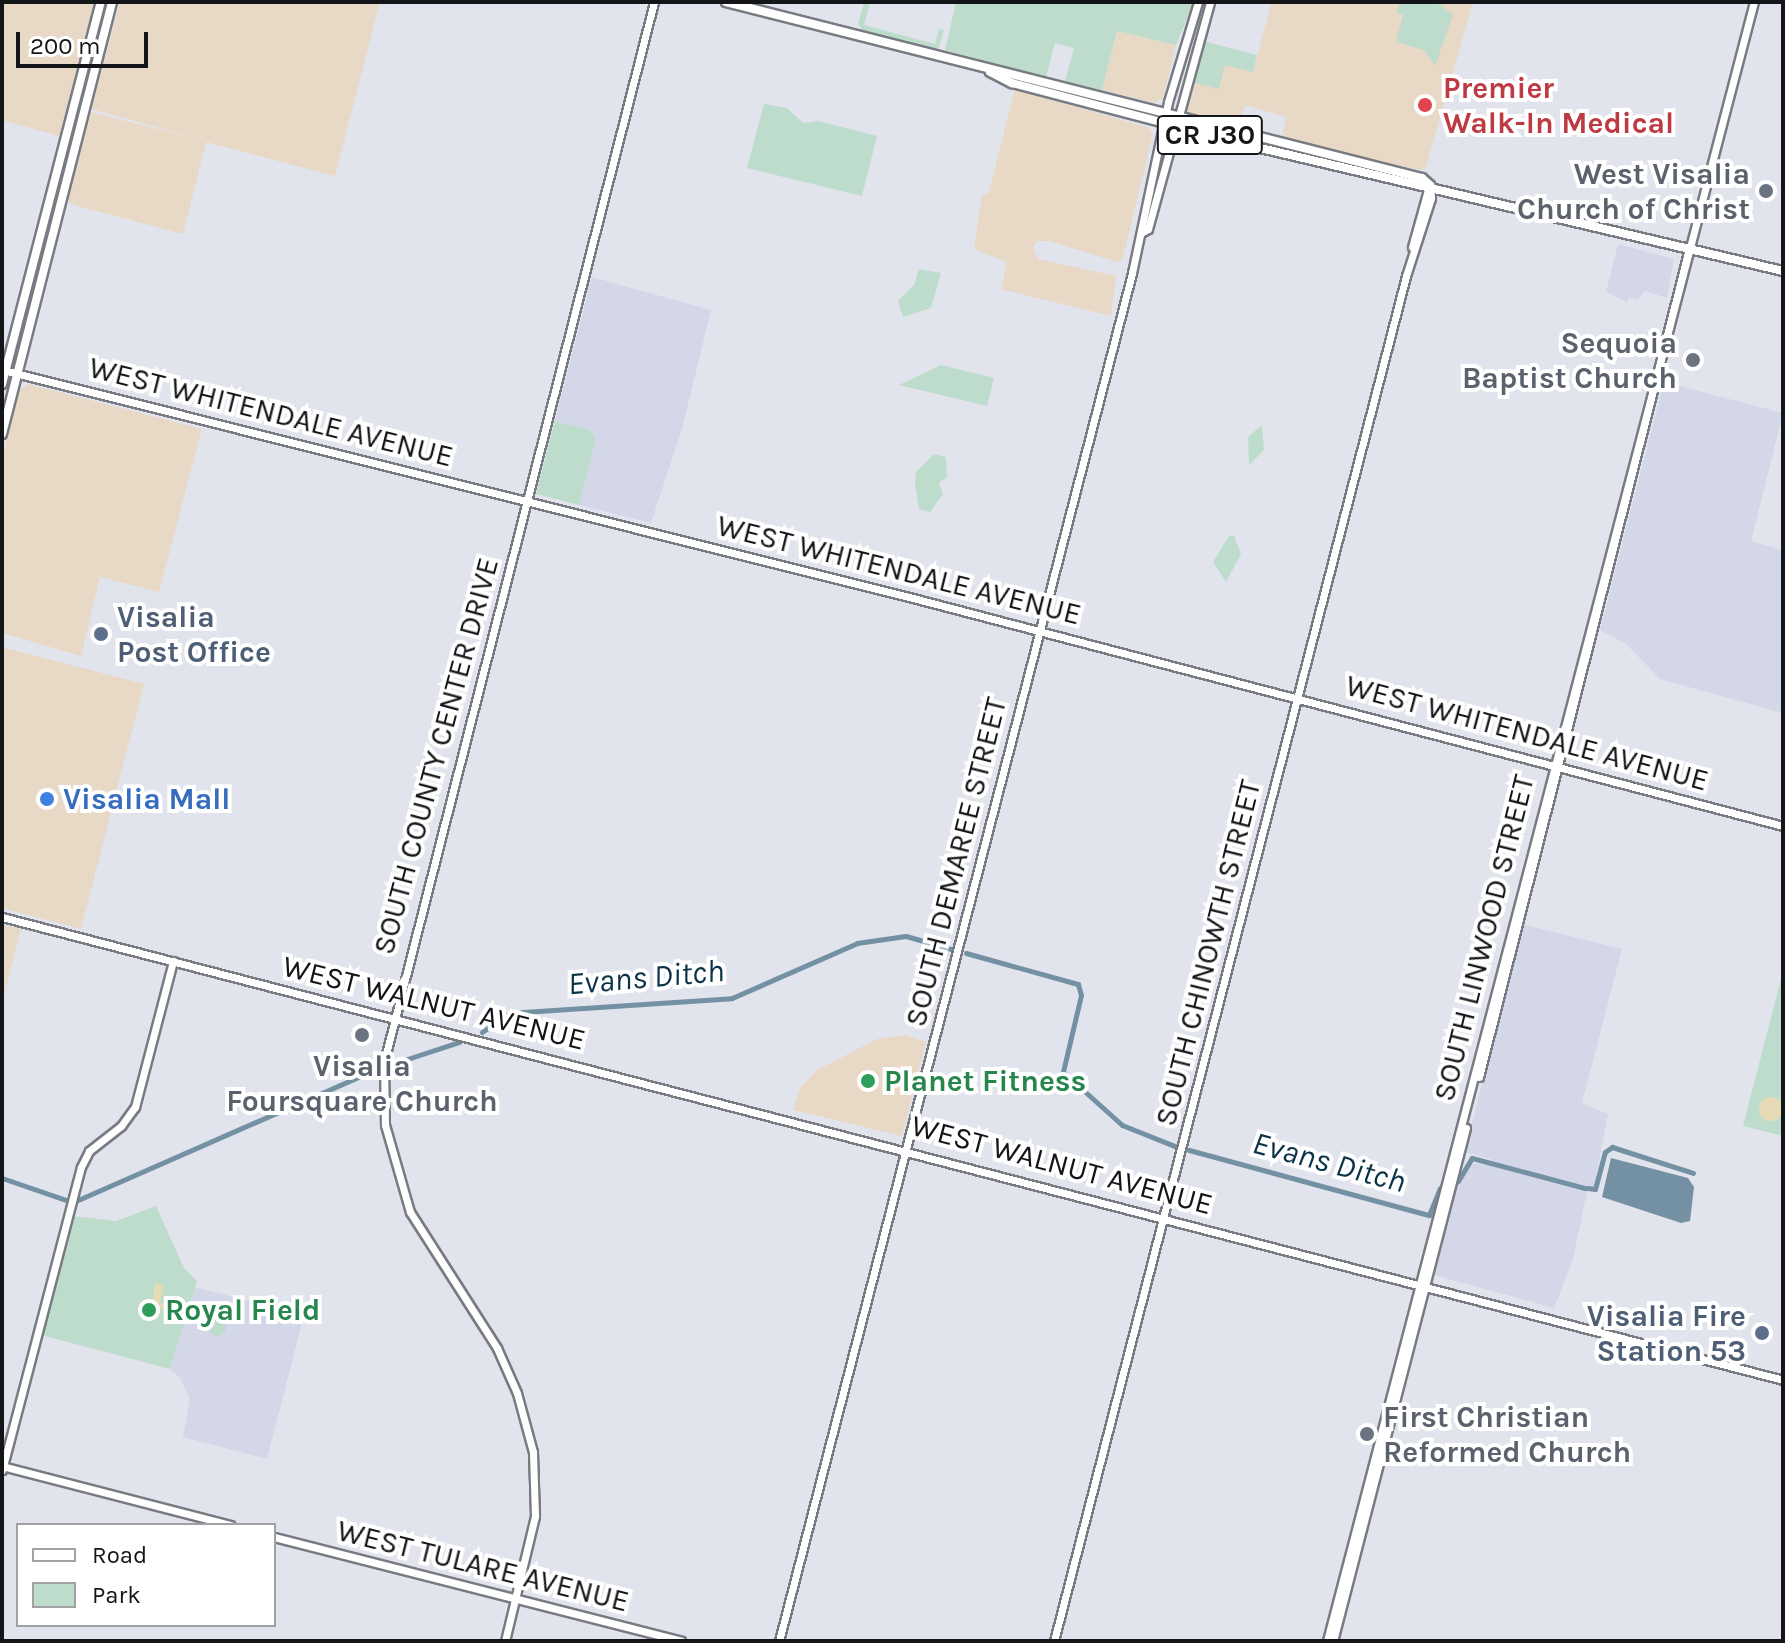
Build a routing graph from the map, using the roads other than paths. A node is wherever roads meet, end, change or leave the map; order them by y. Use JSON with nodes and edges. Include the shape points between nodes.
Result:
{"nodes":[{"id":1,"x":101,"y":2,"type":"edge"},
{"id":2,"x":112,"y":2,"type":"edge"},
{"id":3,"x":654,"y":2,"type":"edge"},
{"id":4,"x":726,"y":2,"type":"edge"},
{"id":5,"x":1201,"y":2,"type":"edge"},
{"id":6,"x":1210,"y":2,"type":"edge"},
{"id":7,"x":1754,"y":2,"type":"edge"},
{"id":8,"x":1199,"y":35,"type":"junction"},
{"id":9,"x":990,"y":72,"type":"junction"},
{"id":10,"x":1028,"y":87,"type":"junction"},
{"id":11,"x":1074,"y":89,"type":"junction"},
{"id":12,"x":1166,"y":113,"type":"junction"},
{"id":13,"x":1175,"y":121,"type":"junction"},
{"id":14,"x":1163,"y":123,"type":"junction"},
{"id":15,"x":1273,"y":151,"type":"junction"},
{"id":16,"x":1338,"y":158,"type":"junction"},
{"id":17,"x":1430,"y":185,"type":"junction"},
{"id":18,"x":1141,"y":233,"type":"junction"},
{"id":19,"x":1688,"y":248,"type":"junction"},
{"id":20,"x":1783,"y":271,"type":"edge"},
{"id":21,"x":4,"y":371,"type":"edge"},
{"id":22,"x":17,"y":374,"type":"junction"},
{"id":23,"x":2,"y":384,"type":"edge"},
{"id":24,"x":1648,"y":396,"type":"junction"},
{"id":25,"x":1645,"y":429,"type":"junction"},
{"id":26,"x":2,"y":434,"type":"edge"},
{"id":27,"x":526,"y":500,"type":"junction"},
{"id":28,"x":1618,"y":514,"type":"junction"},
{"id":29,"x":1612,"y":561,"type":"junction"},
{"id":30,"x":1040,"y":630,"type":"junction"},
{"id":31,"x":1298,"y":698,"type":"junction"},
{"id":32,"x":1556,"y":766,"type":"junction"},
{"id":33,"x":1783,"y":826,"type":"edge"},
{"id":34,"x":2,"y":917,"type":"edge"},
{"id":35,"x":173,"y":961,"type":"junction"},
{"id":36,"x":393,"y":1017,"type":"junction"},
{"id":37,"x":908,"y":1149,"type":"junction"},
{"id":38,"x":1165,"y":1217,"type":"junction"},
{"id":39,"x":1423,"y":1285,"type":"junction"},
{"id":40,"x":1783,"y":1380,"type":"edge"},
{"id":41,"x":2,"y":1468,"type":"edge"},
{"id":42,"x":222,"y":1523,"type":"edge"},
{"id":43,"x":276,"y":1538,"type":"edge"},
{"id":44,"x":516,"y":1599,"type":"junction"},
{"id":45,"x":505,"y":1641,"type":"edge"},
{"id":46,"x":681,"y":1641,"type":"edge"},
{"id":47,"x":779,"y":1641,"type":"edge"},
{"id":48,"x":1054,"y":1641,"type":"edge"},
{"id":49,"x":1330,"y":1641,"type":"edge"}],
"edges":[{"from":1,"to":21,"type":"main road"},
{"from":2,"to":22,"type":"main road"},
{"from":3,"to":27,"type":"street","name":"SOUTH COUNTY CENTER DRIVE"},
{"from":4,"to":9,"type":"main road","number":"CR J30"},
{"from":5,"to":8,"type":"street"},
{"from":5,"to":12,"type":"street","name":"SOUTH DEMAREE STREET"},
{"from":6,"to":8,"type":"street","name":"SOUTH DEMAREE STREET"},
{"from":7,"to":19,"type":"street","name":"SOUTH LINWOOD STREET"},
{"from":8,"to":13,"type":"street","name":"SOUTH DEMAREE STREET"},
{"from":9,"to":10,"type":"main road","number":"CR J30"},
{"from":9,"to":11,"type":"main road","number":"CR J30"},
{"from":10,"to":11,"type":"main road"},
{"from":10,"to":14,"type":"main road","number":"CR J30"},
{"from":11,"to":12,"type":"main road","number":"CR J30"},
{"from":12,"to":13,"type":"main road","number":"CR J30"},
{"from":12,"to":14,"type":"street","name":"SOUTH DEMAREE STREET"},
{"from":13,"to":14,"type":"main road","number":"CR J30"},
{"from":13,"to":15,"type":"main road","number":"CR J30"},
{"from":13,"to":16,"type":"main road","number":"CR J30"},
{"from":13,"to":18,"type":"street","name":"SOUTH DEMAREE STREET","via":[[1148,229]]},
{"from":14,"to":18,"type":"street","name":"SOUTH DEMAREE STREET"},
{"from":15,"to":16,"type":"main road"},
{"from":15,"to":17,"type":"main road","number":"CR J30"},
{"from":16,"to":17,"type":"main road","number":"CR J30","via":[[1422,178]]},
{"from":17,"to":19,"type":"main road","number":"CR J30"},
{"from":17,"to":31,"type":"street","name":"SOUTH CHINOWTH STREET","via":[[1431,198],[1406,276]]},
{"from":18,"to":30,"type":"street","name":"SOUTH DEMAREE STREET"},
{"from":19,"to":20,"type":"main road","number":"CR J30"},
{"from":19,"to":24,"type":"street","name":"SOUTH LINWOOD STREET"},
{"from":19,"to":25,"type":"street","name":"SOUTH LINWOOD STREET"},
{"from":21,"to":22,"type":"street","name":"WEST WHITENDALE AVENUE"},
{"from":21,"to":23,"type":"main road"},
{"from":22,"to":26,"type":"main road"},
{"from":22,"to":27,"type":"street","name":"WEST WHITENDALE AVENUE"},
{"from":24,"to":25,"type":"street"},
{"from":24,"to":28,"type":"street","name":"SOUTH LINWOOD STREET"},
{"from":25,"to":29,"type":"street","name":"SOUTH LINWOOD STREET"},
{"from":27,"to":30,"type":"street","name":"WEST WHITENDALE AVENUE"},
{"from":27,"to":36,"type":"street","name":"SOUTH COUNTY CENTER DRIVE"},
{"from":28,"to":29,"type":"street"},
{"from":28,"to":32,"type":"street","name":"SOUTH LINWOOD STREET"},
{"from":29,"to":32,"type":"street","name":"SOUTH LINWOOD STREET"},
{"from":30,"to":31,"type":"street","name":"WEST WHITENDALE AVENUE"},
{"from":30,"to":37,"type":"street","name":"SOUTH DEMAREE STREET"},
{"from":31,"to":32,"type":"street","name":"WEST WHITENDALE AVENUE"},
{"from":31,"to":38,"type":"street","name":"SOUTH CHINOWTH STREET"},
{"from":32,"to":33,"type":"street","name":"WEST WHITENDALE AVENUE"},
{"from":32,"to":39,"type":"street","name":"SOUTH LINWOOD STREET"},
{"from":34,"to":35,"type":"street","name":"WEST WALNUT AVENUE"},
{"from":35,"to":36,"type":"street","name":"WEST WALNUT AVENUE"},
{"from":35,"to":41,"type":"street","via":[[135,1107],[121,1126],[89,1151],[81,1167]]},
{"from":36,"to":37,"type":"street","name":"WEST WALNUT AVENUE"},
{"from":36,"to":44,"type":"street","name":"SOUTH COUNTY CENTER DRIVE","via":[[383,1098],[401,1189],[420,1230],[506,1365],[533,1452],[535,1516]]},
{"from":37,"to":38,"type":"street","name":"WEST WALNUT AVENUE"},
{"from":37,"to":47,"type":"street","name":"SOUTH DEMAREE STREET"},
{"from":38,"to":39,"type":"street","name":"WEST WALNUT AVENUE"},
{"from":38,"to":48,"type":"street","name":"SOUTH CHINOWTH STREET"},
{"from":39,"to":40,"type":"street","name":"WEST WALNUT AVENUE"},
{"from":39,"to":49,"type":"street","name":"SOUTH LINWOOD STREET"},
{"from":41,"to":42,"type":"street"},
{"from":43,"to":44,"type":"street","name":"WEST TULARE AVENUE"},
{"from":44,"to":45,"type":"street","name":"SOUTH COUNTY CENTER DRIVE"},
{"from":44,"to":46,"type":"street","name":"WEST TULARE AVENUE"}]}
